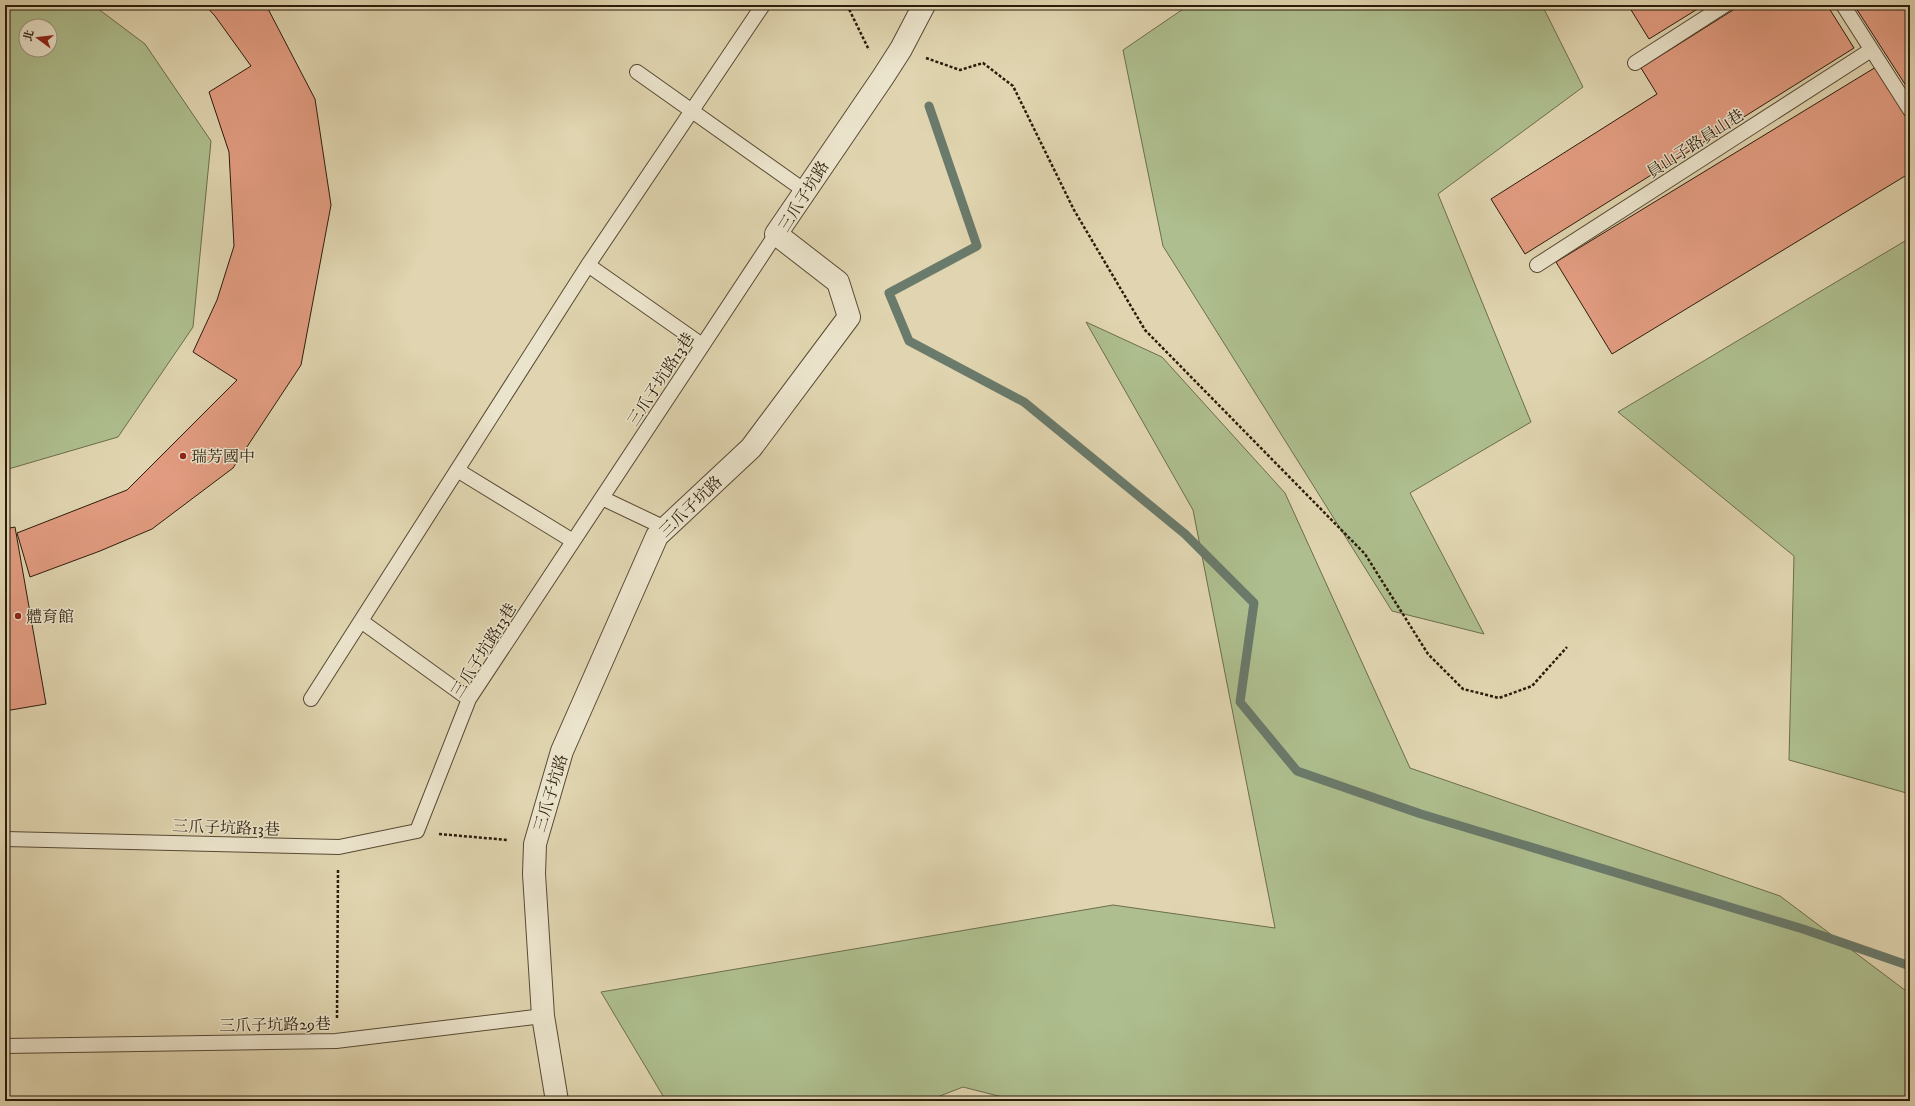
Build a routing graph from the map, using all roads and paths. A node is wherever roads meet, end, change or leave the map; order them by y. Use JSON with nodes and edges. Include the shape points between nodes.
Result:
{"nodes":[{"id":1,"x":763,"y":5,"type":"edge"},
{"id":2,"x":847,"y":5,"type":"edge"},
{"id":3,"x":924,"y":5,"type":"edge"},
{"id":4,"x":1725,"y":5,"type":"edge"},
{"id":5,"x":1843,"y":5,"type":"edge"},
{"id":6,"x":901,"y":48,"type":"junction"},
{"id":7,"x":1871,"y":50,"type":"junction"},
{"id":8,"x":1635,"y":63,"type":"dead end"},
{"id":9,"x":637,"y":72,"type":"dead end"},
{"id":10,"x":883,"y":77,"type":"junction"},
{"id":11,"x":692,"y":110,"type":"junction"},
{"id":12,"x":1910,"y":110,"type":"edge"},
{"id":13,"x":805,"y":191,"type":"junction"},
{"id":14,"x":776,"y":234,"type":"junction"},
{"id":15,"x":588,"y":265,"type":"junction"},
{"id":16,"x":1538,"y":265,"type":"dead end"},
{"id":17,"x":702,"y":346,"type":"junction"},
{"id":18,"x":457,"y":470,"type":"junction"},
{"id":19,"x":602,"y":498,"type":"junction"},
{"id":20,"x":665,"y":528,"type":"junction"},
{"id":21,"x":573,"y":541,"type":"junction"},
{"id":22,"x":361,"y":621,"type":"junction"},
{"id":23,"x":1567,"y":647,"type":"dead end"},
{"id":24,"x":312,"y":699,"type":"dead end"},
{"id":25,"x":469,"y":699,"type":"junction"},
{"id":26,"x":417,"y":831,"type":"junction"},
{"id":27,"x":5,"y":839,"type":"edge"},
{"id":28,"x":503,"y":841,"type":"dead end"},
{"id":29,"x":338,"y":848,"type":"junction"},
{"id":30,"x":543,"y":1016,"type":"junction"},
{"id":31,"x":336,"y":1041,"type":"junction"},
{"id":32,"x":5,"y":1046,"type":"edge"},
{"id":33,"x":557,"y":1101,"type":"edge"}],
"edges":[{"from":1,"to":11,"type":"lane"},
{"from":2,"to":10,"type":"path"},
{"from":3,"to":6,"type":"street","name":"三爪子坑路"},
{"from":4,"to":8,"type":"lane"},
{"from":5,"to":7,"type":"lane"},
{"from":6,"to":10,"type":"street","name":"三爪子坑路"},
{"from":6,"to":23,"type":"path","via":[[960,70],[983,63],[1013,86],[1074,210],[1145,330],[1365,554],[1428,654],[1463,689],[1499,698],[1532,686]]},
{"from":7,"to":12,"type":"lane"},
{"from":7,"to":16,"type":"lane","name":"員山子路員山巷"},
{"from":9,"to":11,"type":"lane"},
{"from":10,"to":13,"type":"street","name":"三爪子坑路"},
{"from":11,"to":13,"type":"lane"},
{"from":11,"to":15,"type":"lane"},
{"from":13,"to":14,"type":"street","name":"三爪子坑路"},
{"from":14,"to":17,"type":"lane","name":"三爪子坑路13巷"},
{"from":14,"to":20,"type":"street","name":"三爪子坑路","via":[[838,282],[849,316],[751,448]]},
{"from":15,"to":17,"type":"lane"},
{"from":15,"to":18,"type":"lane"},
{"from":17,"to":19,"type":"lane","name":"三爪子坑路13巷"},
{"from":18,"to":21,"type":"lane"},
{"from":18,"to":22,"type":"lane"},
{"from":19,"to":20,"type":"lane"},
{"from":19,"to":21,"type":"lane","name":"三爪子坑路13巷"},
{"from":20,"to":30,"type":"street","name":"三爪子坑路","via":[[656,536],[562,751],[535,844],[534,874]]},
{"from":21,"to":25,"type":"lane","name":"三爪子坑路13巷"},
{"from":22,"to":24,"type":"lane"},
{"from":22,"to":25,"type":"lane"},
{"from":25,"to":26,"type":"lane","name":"三爪子坑路13巷"},
{"from":26,"to":28,"type":"path"},
{"from":26,"to":29,"type":"lane","name":"三爪子坑路13巷"},
{"from":27,"to":29,"type":"lane","name":"三爪子坑路13巷"},
{"from":29,"to":31,"type":"path"},
{"from":30,"to":31,"type":"lane","name":"三爪子坑路29巷"},
{"from":30,"to":33,"type":"street","name":"三爪子坑路"},
{"from":31,"to":32,"type":"lane","name":"三爪子坑路29巷"}]}
